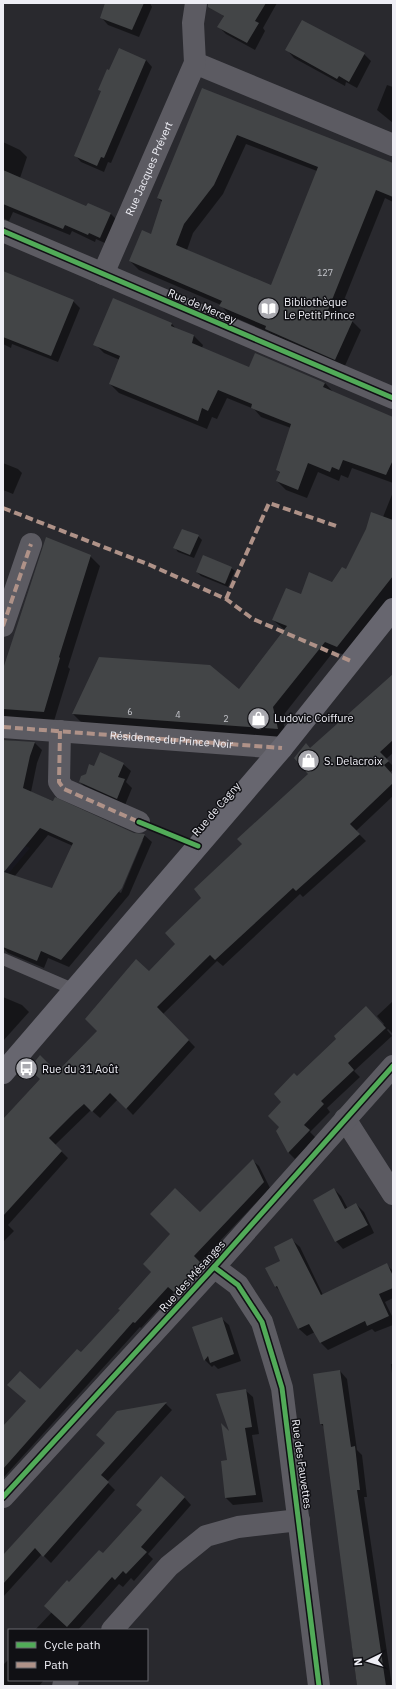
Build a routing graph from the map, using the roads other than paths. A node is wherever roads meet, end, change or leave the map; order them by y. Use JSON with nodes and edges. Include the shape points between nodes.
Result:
{"nodes":[{"id":1,"x":196,"y":3,"type":"edge"},
{"id":2,"x":195,"y":63,"type":"junction"},
{"id":3,"x":393,"y":146,"type":"edge"},
{"id":4,"x":3,"y":231,"type":"edge"},
{"id":5,"x":103,"y":274,"type":"junction"},
{"id":6,"x":393,"y":398,"type":"edge"},
{"id":7,"x":31,"y":544,"type":"dead end"},
{"id":8,"x":393,"y":609,"type":"edge"},
{"id":9,"x":3,"y":626,"type":"edge"},
{"id":10,"x":3,"y":727,"type":"edge"},
{"id":11,"x":60,"y":731,"type":"junction"},
{"id":12,"x":282,"y":748,"type":"junction"},
{"id":13,"x":139,"y":822,"type":"dead end"},
{"id":14,"x":3,"y":959,"type":"edge"},
{"id":15,"x":75,"y":990,"type":"junction"},
{"id":16,"x":393,"y":1066,"type":"edge"},
{"id":17,"x":3,"y":1073,"type":"edge"},
{"id":18,"x":345,"y":1119,"type":"junction"},
{"id":19,"x":393,"y":1194,"type":"edge"},
{"id":20,"x":214,"y":1267,"type":"junction"},
{"id":21,"x":3,"y":1497,"type":"edge"},
{"id":22,"x":299,"y":1520,"type":"junction"},
{"id":23,"x":113,"y":1629,"type":"edge"},
{"id":24,"x":319,"y":1686,"type":"edge"}],
"edges":[{"from":1,"to":2,"type":"street","name":"Rue Jacques Prévert","via":[[193,23]]},
{"from":2,"to":3,"type":"street"},
{"from":2,"to":5,"type":"street","name":"Rue Jacques Prévert"},
{"from":4,"to":5,"type":"street","name":"Rue de Mercey"},
{"from":5,"to":6,"type":"street","name":"Rue de Mercey"},
{"from":7,"to":9,"type":"street"},
{"from":8,"to":12,"type":"main road","name":"Rue de Cagny"},
{"from":10,"to":11,"type":"street","name":"Résidence du Prince Noir"},
{"from":11,"to":12,"type":"street","name":"Résidence du Prince Noir"},
{"from":11,"to":13,"type":"street","via":[[59,782],[64,789]]},
{"from":12,"to":15,"type":"main road","name":"Rue de Cagny"},
{"from":14,"to":15,"type":"lane"},
{"from":15,"to":17,"type":"main road","name":"Rue de Cagny"},
{"from":16,"to":18,"type":"street","name":"Rue des Mésanges"},
{"from":18,"to":19,"type":"street"},
{"from":18,"to":20,"type":"street","name":"Rue des Mésanges"},
{"from":20,"to":21,"type":"street","name":"Rue des Mésanges"},
{"from":20,"to":22,"type":"street","name":"Rue des Fauvettes","via":[[238,1285],[262,1322],[282,1388]]},
{"from":22,"to":23,"type":"street","name":"Rue des Fauvettes","via":[[238,1528],[206,1536],[169,1566]]},
{"from":22,"to":24,"type":"street","name":"Rue des Fauvettes"}]}
